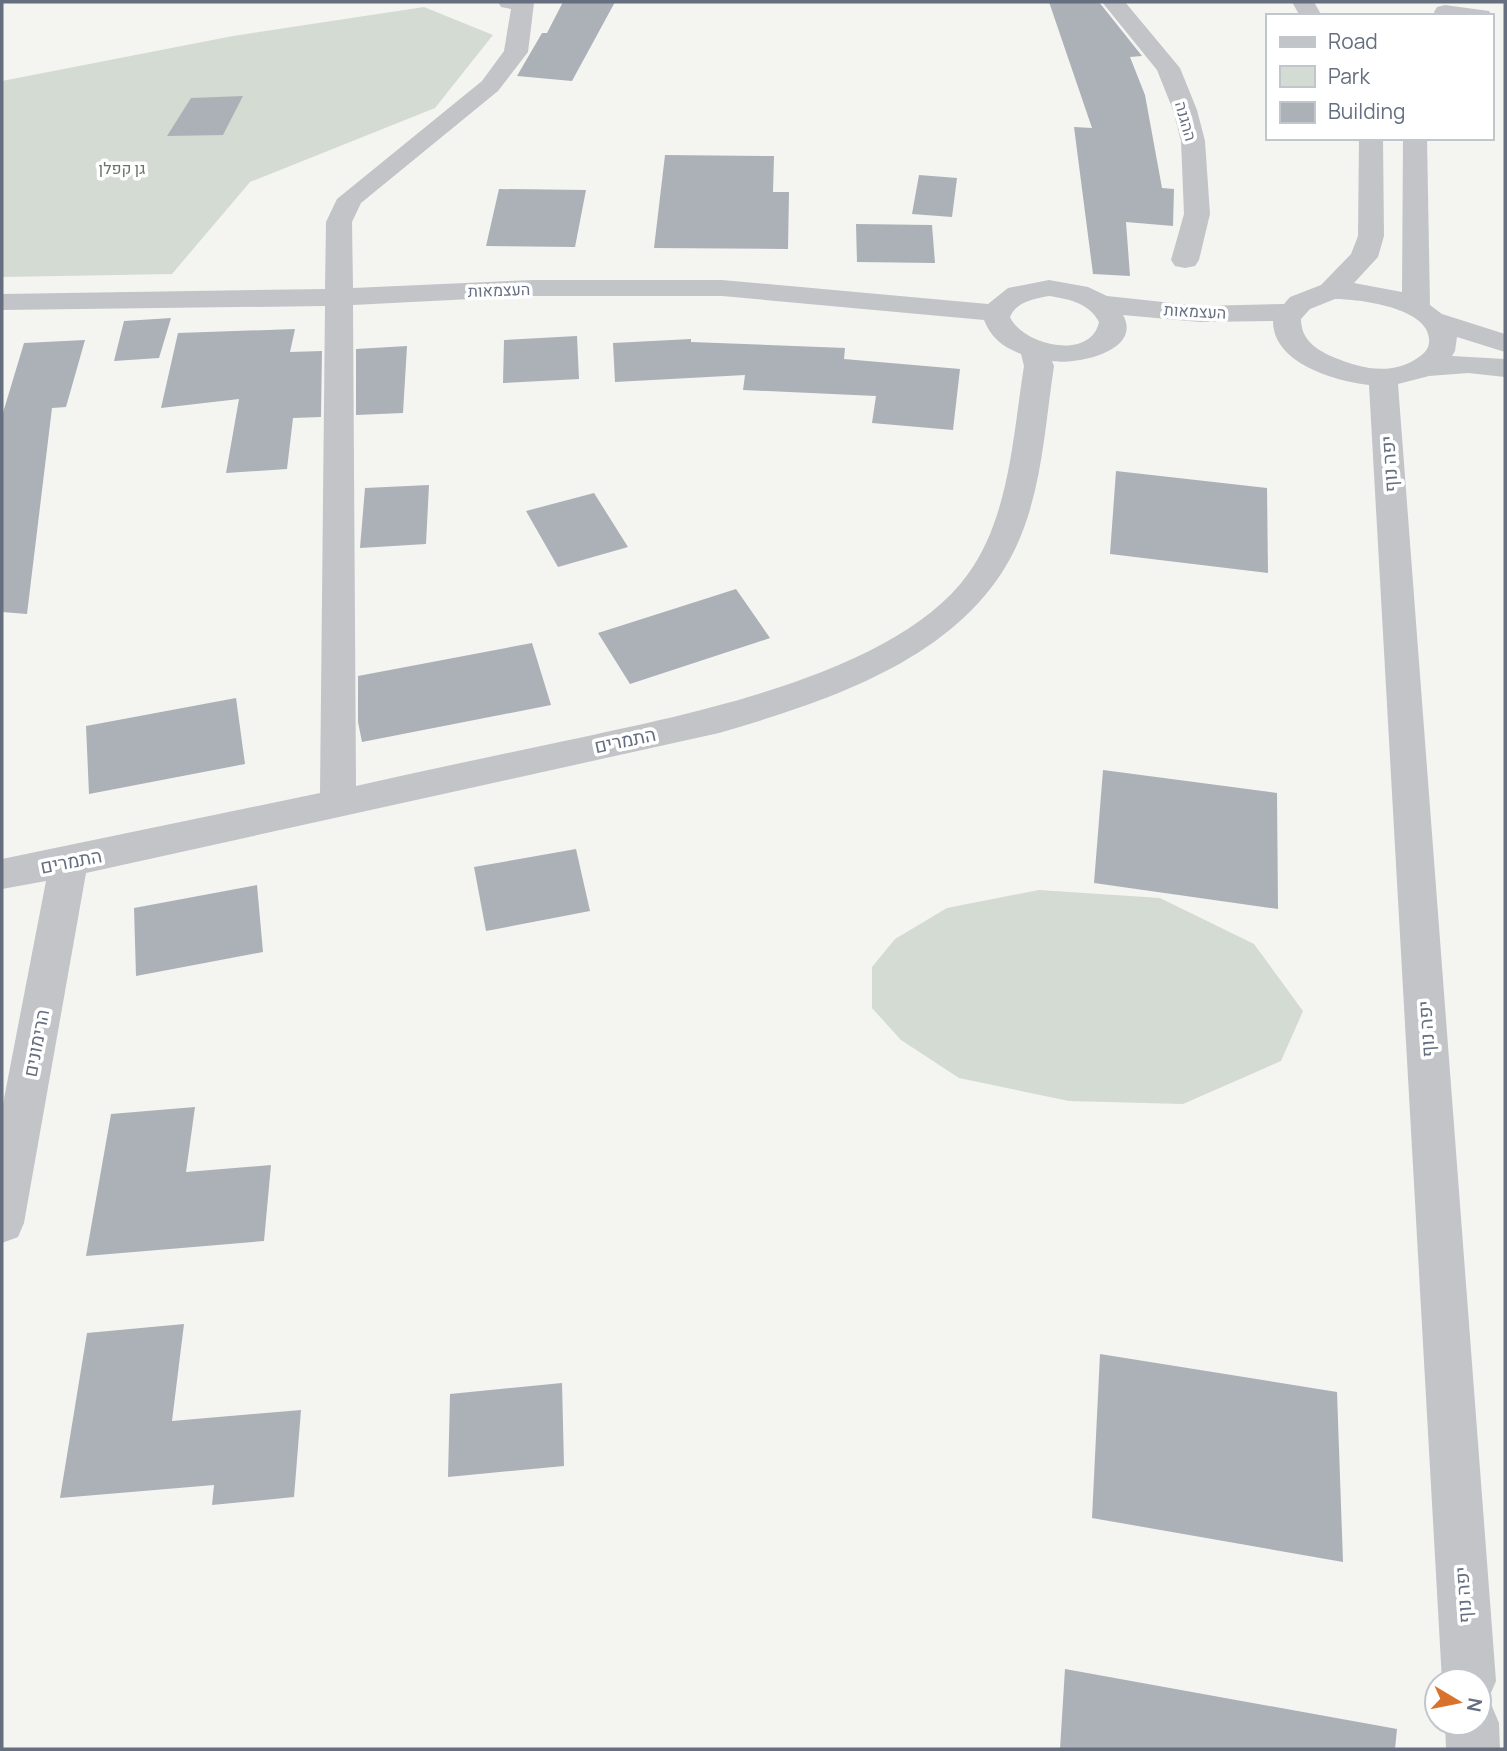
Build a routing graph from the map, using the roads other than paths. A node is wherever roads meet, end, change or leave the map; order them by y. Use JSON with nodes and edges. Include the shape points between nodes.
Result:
{"nodes":[{"id":1,"x":509,"y":2,"type":"edge"},
{"id":2,"x":1113,"y":2,"type":"edge"},
{"id":3,"x":1443,"y":10,"type":"edge"},
{"id":4,"x":1468,"y":14,"type":"edge"},
{"id":5,"x":1371,"y":140,"type":"edge"},
{"id":6,"x":1415,"y":140,"type":"edge"},
{"id":7,"x":1185,"y":260,"type":"dead end"},
{"id":8,"x":1331,"y":290,"type":"junction"},
{"id":9,"x":339,"y":297,"type":"junction"},
{"id":10,"x":2,"y":302,"type":"edge"},
{"id":11,"x":1101,"y":304,"type":"junction"},
{"id":12,"x":996,"y":313,"type":"junction"},
{"id":13,"x":1424,"y":314,"type":"junction"},
{"id":14,"x":1288,"y":322,"type":"junction"},
{"id":15,"x":1112,"y":332,"type":"junction"},
{"id":16,"x":1505,"y":343,"type":"edge"},
{"id":17,"x":1034,"y":351,"type":"junction"},
{"id":18,"x":1428,"y":367,"type":"junction"},
{"id":19,"x":1505,"y":368,"type":"edge"},
{"id":20,"x":1383,"y":378,"type":"junction"},
{"id":21,"x":338,"y":803,"type":"junction"},
{"id":22,"x":69,"y":863,"type":"junction"},
{"id":23,"x":2,"y":874,"type":"edge"},
{"id":24,"x":2,"y":1223,"type":"edge"},
{"id":25,"x":1468,"y":1667,"type":"edge"}],
"edges":[{"from":1,"to":9,"type":"street","via":[[523,3],[516,52],[490,86],[350,199],[339,222]]},
{"from":2,"to":7,"type":"street","name":"ההגנה","via":[[1168,68],[1185,110],[1193,141],[1197,214]]},
{"from":3,"to":4,"type":"street"},
{"from":5,"to":8,"type":"street","via":[[1371,236],[1364,257]]},
{"from":6,"to":13,"type":"street"},
{"from":8,"to":13,"type":"street","via":[[1382,294]]},
{"from":8,"to":14,"type":"street","via":[[1310,296]]},
{"from":9,"to":10,"type":"street","name":"העצמאות"},
{"from":9,"to":12,"type":"street","name":"העצמאות","via":[[532,288],[722,288]]},
{"from":9,"to":21,"type":"street"},
{"from":11,"to":12,"type":"street","name":"העצמאות","via":[[1087,296],[1049,288],[1014,295]]},
{"from":11,"to":14,"type":"street","name":"העצמאות"},
{"from":11,"to":15,"type":"street","via":[[1113,322]]},
{"from":12,"to":17,"type":"street","via":[[996,324],[1004,335]]},
{"from":13,"to":16,"type":"street"},
{"from":13,"to":18,"type":"street","via":[[1441,332],[1444,346]]},
{"from":14,"to":15,"type":"street","name":"העצמאות"},
{"from":14,"to":20,"type":"street","via":[[1295,346],[1311,359],[1357,376]]},
{"from":15,"to":17,"type":"street","via":[[1105,342],[1083,351]]},
{"from":17,"to":21,"type":"street","name":"התמרים","via":[[1040,366],[1015,503],[1000,549],[982,582],[942,618],[888,656],[719,720]]},
{"from":18,"to":19,"type":"street","via":[[1468,364]]},
{"from":18,"to":20,"type":"street"},
{"from":20,"to":25,"type":"street","name":"יפה נוף"},
{"from":21,"to":22,"type":"street","name":"התמרים"},
{"from":22,"to":23,"type":"street","name":"התמרים"},
{"from":22,"to":24,"type":"street","name":"הרימונים"}]}
